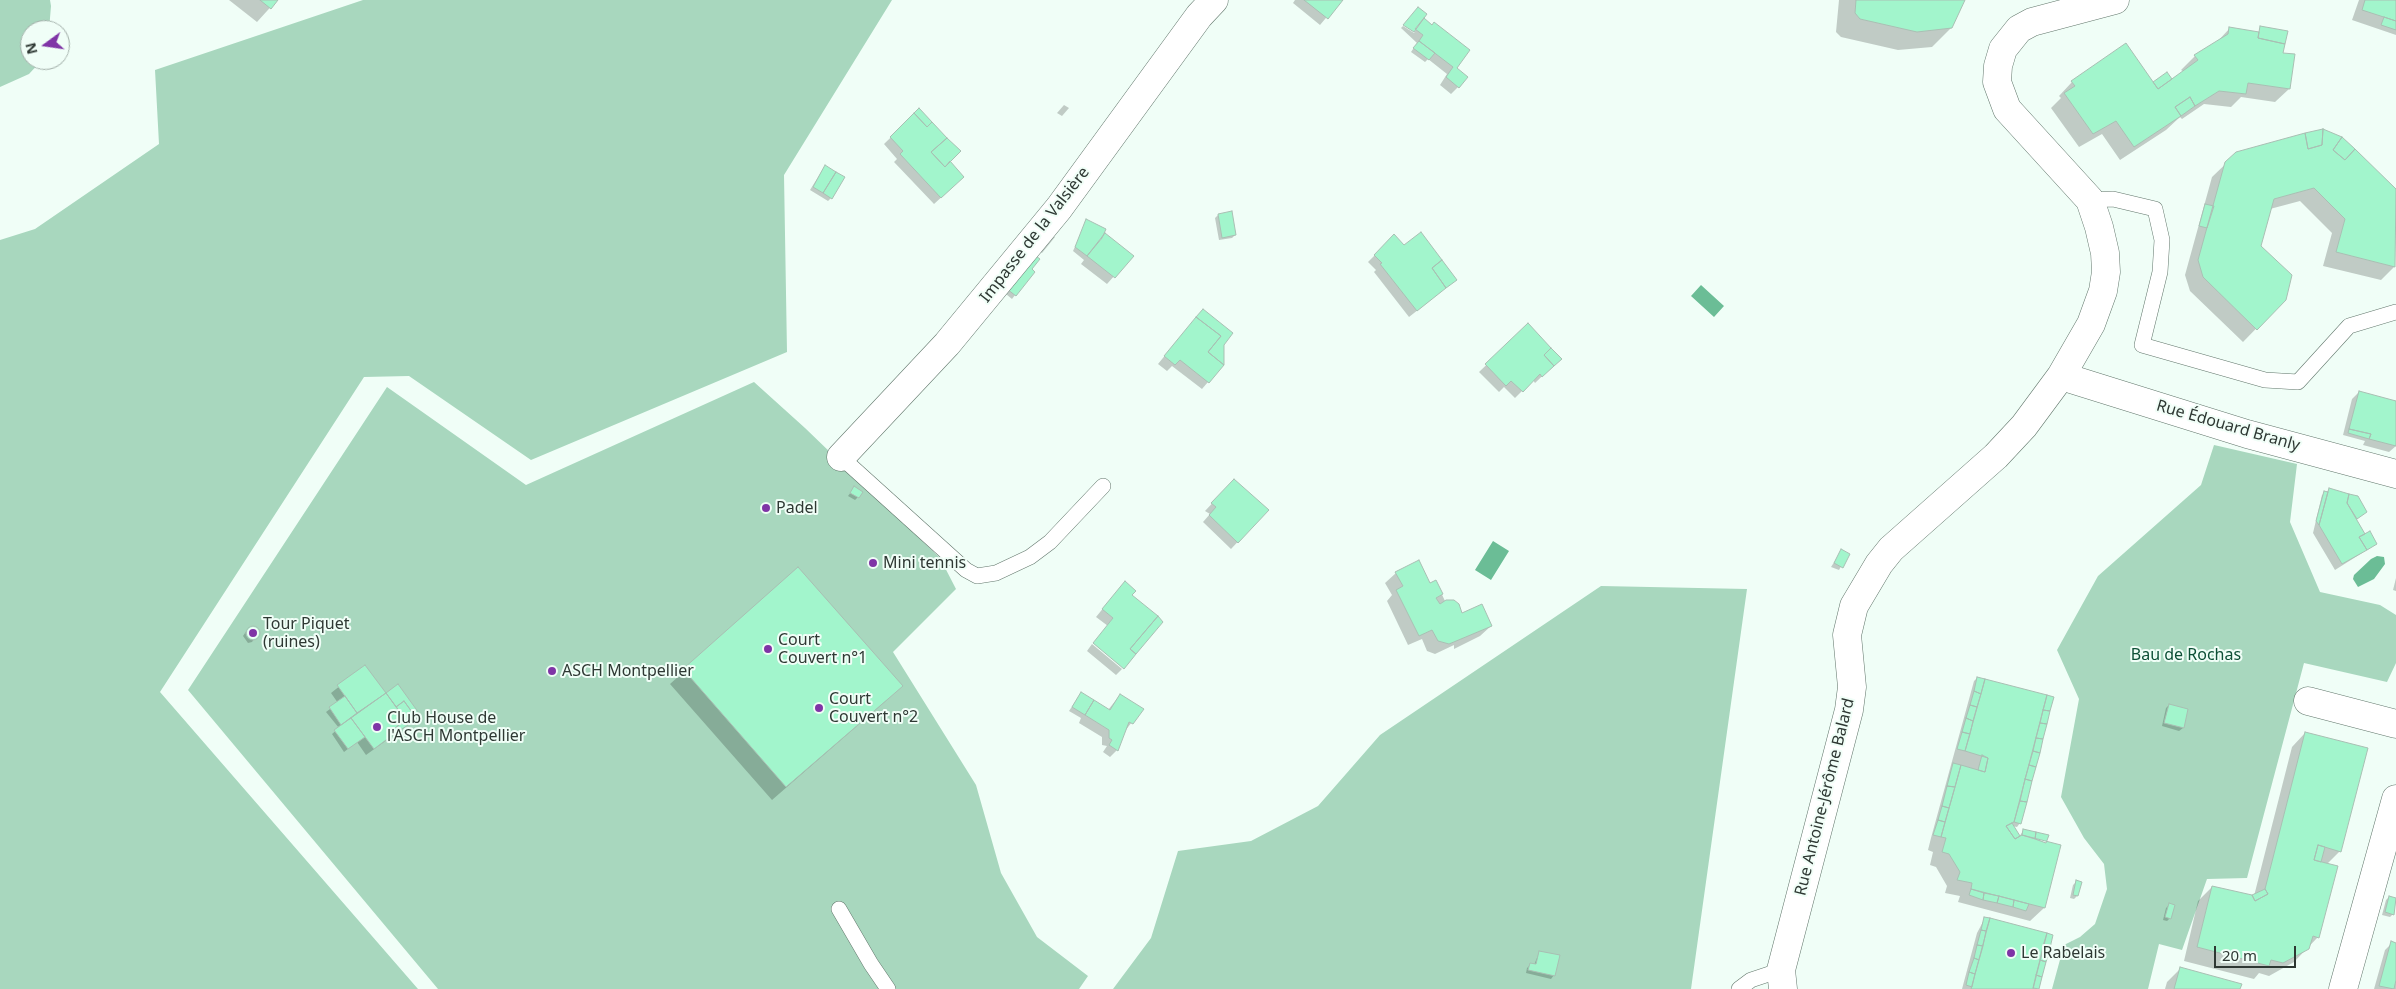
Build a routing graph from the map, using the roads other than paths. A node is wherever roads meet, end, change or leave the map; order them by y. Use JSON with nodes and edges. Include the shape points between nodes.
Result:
{"nodes":[{"id":1,"x":1214,"y":0,"type":"edge"},
{"id":2,"x":2115,"y":0,"type":"edge"},
{"id":3,"x":2090,"y":200,"type":"junction"},
{"id":4,"x":2396,"y":312,"type":"edge"},
{"id":5,"x":2061,"y":376,"type":"junction"},
{"id":6,"x":841,"y":457,"type":"joint"},
{"id":7,"x":2396,"y":474,"type":"edge"},
{"id":8,"x":1103,"y":486,"type":"dead end"},
{"id":9,"x":2308,"y":701,"type":"dead end"},
{"id":10,"x":2396,"y":724,"type":"edge"},
{"id":11,"x":2396,"y":799,"type":"edge"},
{"id":12,"x":839,"y":909,"type":"dead end"},
{"id":13,"x":1782,"y":980,"type":"edge"},
{"id":14,"x":888,"y":989,"type":"edge"},
{"id":15,"x":1739,"y":989,"type":"edge"},
{"id":16,"x":2343,"y":989,"type":"edge"}],
"edges":[{"from":1,"to":6,"type":"street","name":"Impasse de la Valsière","via":[[1059,208],[947,344]]},
{"from":2,"to":3,"type":"street","name":"Rue Antoine-Jérôme Balard","via":[[2032,22],[2019,29],[2002,49],[1998,66],[1997,82],[2007,110]]},
{"from":3,"to":4,"type":"lane","via":[[2113,199],[2155,209],[2162,240],[2160,272],[2142,345],[2265,380],[2298,382],[2349,326]]},
{"from":3,"to":5,"type":"street","name":"Rue Antoine-Jérôme Balard","via":[[2099,227],[2106,272],[2103,291],[2091,324]]},
{"from":5,"to":7,"type":"street","name":"Rue Édouard Branly","via":[[2247,434]]},
{"from":5,"to":13,"type":"street","name":"Rue Antoine-Jérôme Balard","via":[[2024,426],[1996,456],[1891,550],[1854,606],[1847,635],[1852,687],[1849,710]]},
{"from":6,"to":8,"type":"lane","via":[[966,570],[977,576],[996,573],[1030,557],[1050,542]]},
{"from":9,"to":10,"type":"street"},
{"from":11,"to":16,"type":"street"},
{"from":12,"to":14,"type":"lane"},
{"from":13,"to":15,"type":"lane","via":[[1751,980]]}]}
